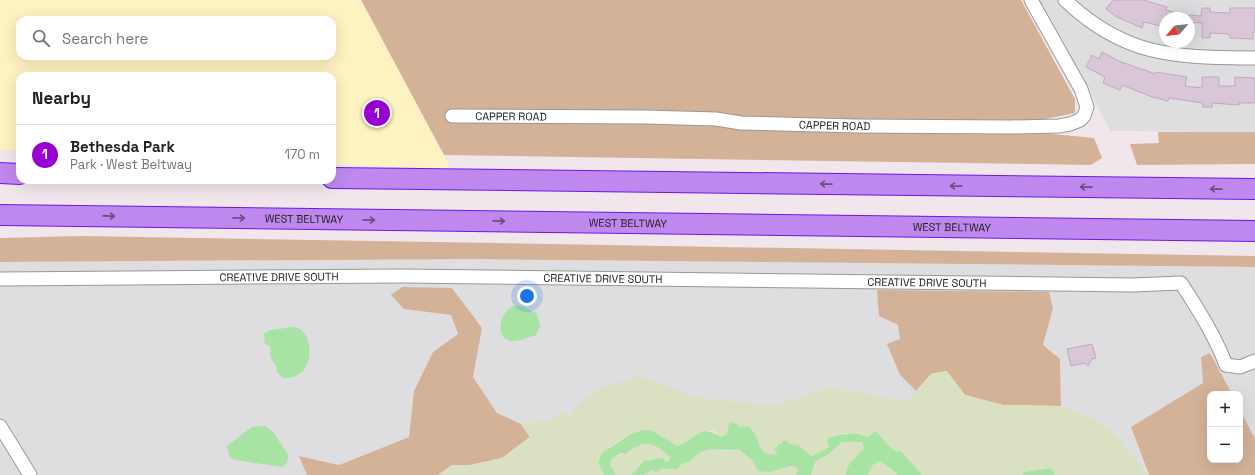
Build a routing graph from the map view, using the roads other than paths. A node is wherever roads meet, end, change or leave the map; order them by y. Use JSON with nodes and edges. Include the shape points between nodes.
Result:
{"nodes":[{"id":1,"x":1031,"y":0,"type":"edge"},
{"id":2,"x":1065,"y":0,"type":"edge"},
{"id":3,"x":1255,"y":58,"type":"edge"},
{"id":4,"x":452,"y":116,"type":"dead end"},
{"id":5,"x":0,"y":173,"type":"edge"},
{"id":6,"x":16,"y":174,"type":"edge"},
{"id":7,"x":336,"y":178,"type":"edge"},
{"id":8,"x":1255,"y":189,"type":"edge"},
{"id":9,"x":0,"y":215,"type":"edge"},
{"id":10,"x":81,"y":216,"type":"junction"},
{"id":11,"x":0,"y":222,"type":"edge"},
{"id":12,"x":1255,"y":231,"type":"edge"},
{"id":13,"x":0,"y":279,"type":"edge"},
{"id":14,"x":1255,"y":361,"type":"edge"},
{"id":15,"x":0,"y":426,"type":"edge"},
{"id":16,"x":30,"y":475,"type":"edge"}],
"edges":[{"from":1,"to":4,"type":"street","name":"CAPPER ROAD","via":[[1081,90],[1087,107],[1084,116],[1070,124],[1010,127],[856,126],[645,117]]},
{"from":2,"to":3,"type":"street","via":[[1083,16],[1123,40],[1144,49],[1180,56]]},
{"from":5,"to":6,"type":"highway"},
{"from":8,"to":7,"type":"highway","one_way":true},
{"from":9,"to":10,"type":"highway","name":"WEST BELTWAY"},
{"from":10,"to":11,"type":"highway"},
{"from":10,"to":12,"type":"highway","name":"WEST BELTWAY","one_way":true},
{"from":13,"to":14,"type":"street","name":"CREATIVE DRIVE SOUTH","via":[[376,276],[1132,285],[1181,283],[1200,312],[1226,365],[1240,367]]},
{"from":15,"to":16,"type":"street"}]}
